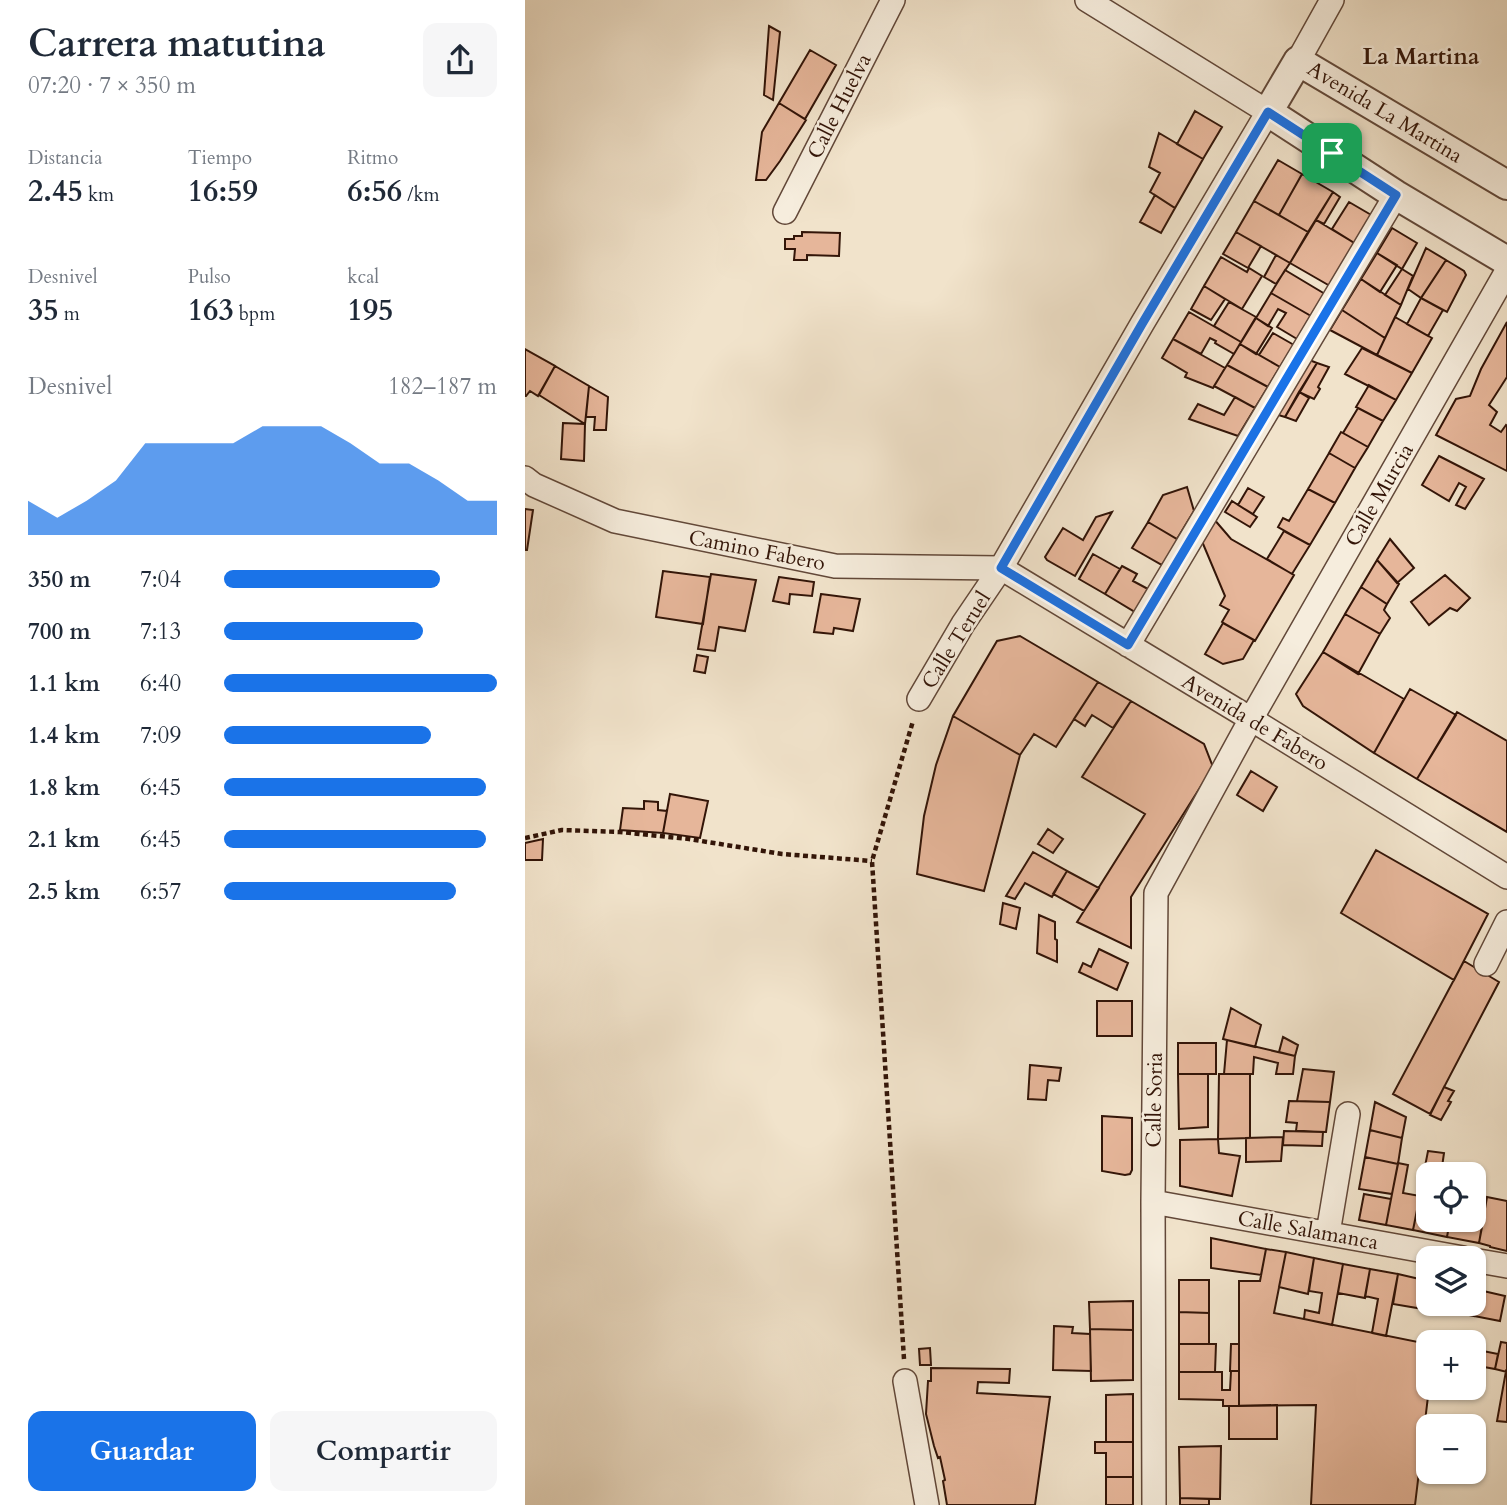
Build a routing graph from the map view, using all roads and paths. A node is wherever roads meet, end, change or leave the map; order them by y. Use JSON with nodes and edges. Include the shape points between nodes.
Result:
{"nodes":[{"id":1,"x":894,"y":0,"type":"edge"},
{"id":2,"x":1087,"y":0,"type":"edge"},
{"id":3,"x":1332,"y":0,"type":"edge"},
{"id":4,"x":1299,"y":61,"type":"junction"},
{"id":5,"x":1268,"y":112,"type":"junction"},
{"id":6,"x":1507,"y":185,"type":"edge"},
{"id":7,"x":1396,"y":195,"type":"junction"},
{"id":8,"x":785,"y":212,"type":"dead end"},
{"id":9,"x":1507,"y":261,"type":"edge"},
{"id":10,"x":1507,"y":271,"type":"edge"},
{"id":11,"x":525,"y":478,"type":"edge"},
{"id":12,"x":1001,"y":568,"type":"junction"},
{"id":13,"x":1128,"y":645,"type":"junction"},
{"id":14,"x":919,"y":699,"type":"joint"},
{"id":15,"x":1251,"y":719,"type":"junction"},
{"id":16,"x":525,"y":838,"type":"edge"},
{"id":17,"x":872,"y":862,"type":"junction"},
{"id":18,"x":1507,"y":877,"type":"edge"},
{"id":19,"x":1507,"y":922,"type":"edge"},
{"id":20,"x":1486,"y":964,"type":"dead end"},
{"id":21,"x":1349,"y":1114,"type":"dead end"},
{"id":22,"x":1153,"y":1202,"type":"junction"},
{"id":23,"x":1328,"y":1233,"type":"junction"},
{"id":24,"x":1416,"y":1249,"type":"edge"},
{"id":25,"x":1486,"y":1262,"type":"edge"},
{"id":26,"x":1507,"y":1266,"type":"edge"},
{"id":27,"x":905,"y":1381,"type":"joint"},
{"id":28,"x":927,"y":1505,"type":"edge"},
{"id":29,"x":1154,"y":1505,"type":"edge"}],
"edges":[{"from":1,"to":8,"type":"street","name":"Calle Huelva"},
{"from":2,"to":5,"type":"street"},
{"from":3,"to":4,"type":"street","name":"Calle Teruel"},
{"from":4,"to":5,"type":"street","name":"Calle Teruel"},
{"from":4,"to":6,"type":"street","name":"Avenida La Martina"},
{"from":5,"to":7,"type":"street"},
{"from":5,"to":12,"type":"street","name":"Calle Teruel"},
{"from":7,"to":9,"type":"street"},
{"from":7,"to":13,"type":"street"},
{"from":10,"to":15,"type":"street","name":"Calle Murcia"},
{"from":11,"to":12,"type":"street","name":"Camino Fabero","via":[[615,521],[835,566]]},
{"from":12,"to":13,"type":"street","name":"Avenida de Fabero"},
{"from":12,"to":14,"type":"street","name":"Calle Teruel"},
{"from":13,"to":15,"type":"street","name":"Avenida de Fabero"},
{"from":14,"to":17,"type":"path"},
{"from":15,"to":18,"type":"street","name":"Avenida de Fabero"},
{"from":15,"to":22,"type":"street","name":"Calle Soria","via":[[1156,893]]},
{"from":16,"to":17,"type":"path","via":[[562,830],[620,832]]},
{"from":17,"to":27,"type":"path"},
{"from":19,"to":20,"type":"street"},
{"from":21,"to":23,"type":"street"},
{"from":22,"to":23,"type":"street","name":"Calle Salamanca"},
{"from":22,"to":29,"type":"street","name":"Calle Soria"},
{"from":23,"to":24,"type":"street","name":"Calle Salamanca"},
{"from":25,"to":26,"type":"street"},
{"from":27,"to":28,"type":"street"}]}
